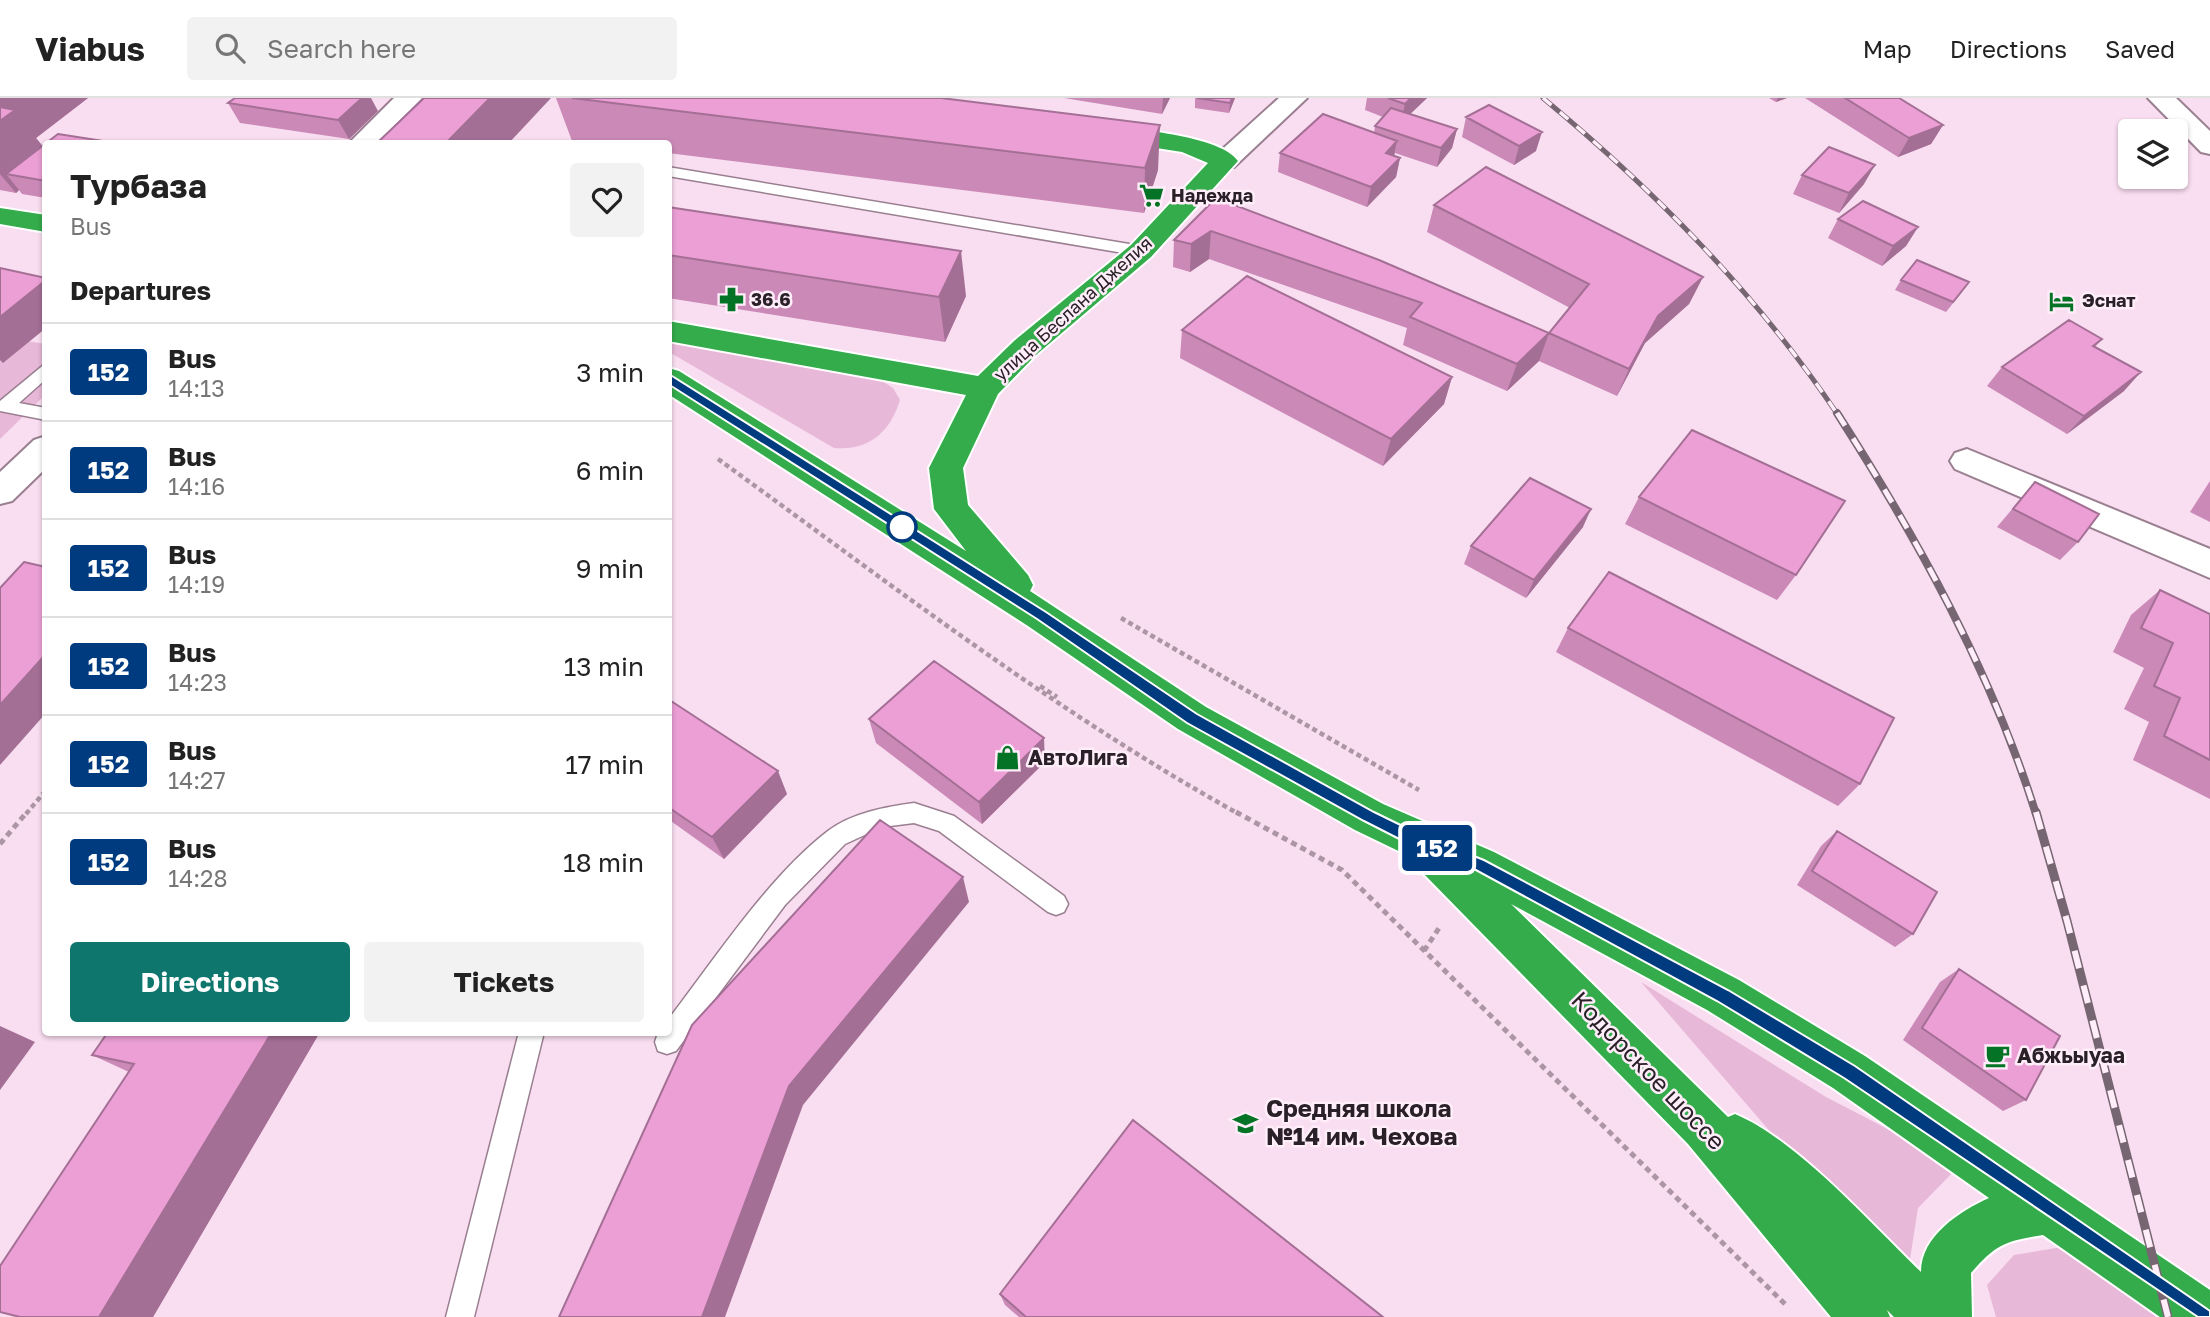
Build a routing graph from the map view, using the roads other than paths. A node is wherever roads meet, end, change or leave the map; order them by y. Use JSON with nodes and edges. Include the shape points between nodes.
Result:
{"nodes":[{"id":1,"x":409,"y":98,"type":"edge"},
{"id":2,"x":1294,"y":98,"type":"edge"},
{"id":3,"x":2161,"y":98,"type":"edge"},
{"id":4,"x":1080,"y":129,"type":"edge"},
{"id":5,"x":365,"y":140,"type":"edge"},
{"id":6,"x":2210,"y":146,"type":"edge"},
{"id":7,"x":1225,"y":161,"type":"junction"},
{"id":8,"x":672,"y":172,"type":"edge"},
{"id":9,"x":0,"y":216,"type":"edge"},
{"id":10,"x":42,"y":223,"type":"edge"},
{"id":11,"x":1141,"y":251,"type":"junction"},
{"id":12,"x":672,"y":332,"type":"edge"},
{"id":13,"x":42,"y":373,"type":"edge"},
{"id":14,"x":672,"y":382,"type":"edge"},
{"id":15,"x":985,"y":388,"type":"junction"},
{"id":16,"x":42,"y":413,"type":"edge"},
{"id":17,"x":42,"y":452,"type":"edge"},
{"id":18,"x":1967,"y":461,"type":"dead end"},
{"id":19,"x":0,"y":492,"type":"edge"},
{"id":20,"x":2210,"y":564,"type":"edge"},
{"id":21,"x":1041,"y":616,"type":"junction"},
{"id":22,"x":1416,"y":840,"type":"junction"},
{"id":23,"x":1056,"y":904,"type":"dead end"},
{"id":24,"x":672,"y":1035,"type":"edge"},
{"id":25,"x":532,"y":1036,"type":"edge"},
{"id":26,"x":672,"y":1036,"type":"edge"},
{"id":27,"x":667,"y":1042,"type":"dead end"},
{"id":28,"x":1656,"y":1077,"type":"junction"},
{"id":29,"x":2046,"y":1210,"type":"junction"},
{"id":30,"x":460,"y":1317,"type":"edge"},
{"id":31,"x":1864,"y":1317,"type":"edge"},
{"id":32,"x":1930,"y":1317,"type":"edge"},
{"id":33,"x":1946,"y":1317,"type":"edge"},
{"id":34,"x":2204,"y":1317,"type":"edge"}],
"edges":[{"from":1,"to":5,"type":"street"},
{"from":2,"to":7,"type":"street","name":"улица Беслана Джелия"},
{"from":3,"to":6,"type":"street"},
{"from":4,"to":7,"type":"highway","via":[[1188,145]]},
{"from":7,"to":11,"type":"highway","name":"улица Беслана Джелия"},
{"from":8,"to":11,"type":"lane"},
{"from":9,"to":10,"type":"highway"},
{"from":11,"to":15,"type":"highway","name":"улица Беслана Джелия","via":[[1025,348]]},
{"from":12,"to":15,"type":"highway"},
{"from":13,"to":16,"type":"lane","via":[[5,406]]},
{"from":14,"to":21,"type":"highway"},
{"from":15,"to":21,"type":"highway","name":"улица Беслана Джелия","via":[[946,468],[951,509]]},
{"from":17,"to":19,"type":"street"},
{"from":18,"to":20,"type":"street"},
{"from":21,"to":22,"type":"highway","via":[[1192,719]]},
{"from":22,"to":28,"type":"highway","name":"Кодорское шоссе"},
{"from":22,"to":29,"type":"highway","via":[[1479,865],[1723,995],[1849,1072]]},
{"from":23,"to":24,"type":"lane","via":[[946,822],[914,813],[880,817],[836,837],[777,897]]},
{"from":25,"to":30,"type":"lane"},
{"from":26,"to":27,"type":"lane"},
{"from":28,"to":31,"type":"highway","name":"Кодорское шоссе","via":[[1705,1127]]},
{"from":28,"to":32,"type":"highway","via":[[1798,1187]]},
{"from":29,"to":33,"type":"highway","via":[[2003,1217],[1973,1232],[1947,1264]]},
{"from":29,"to":34,"type":"highway"}]}
